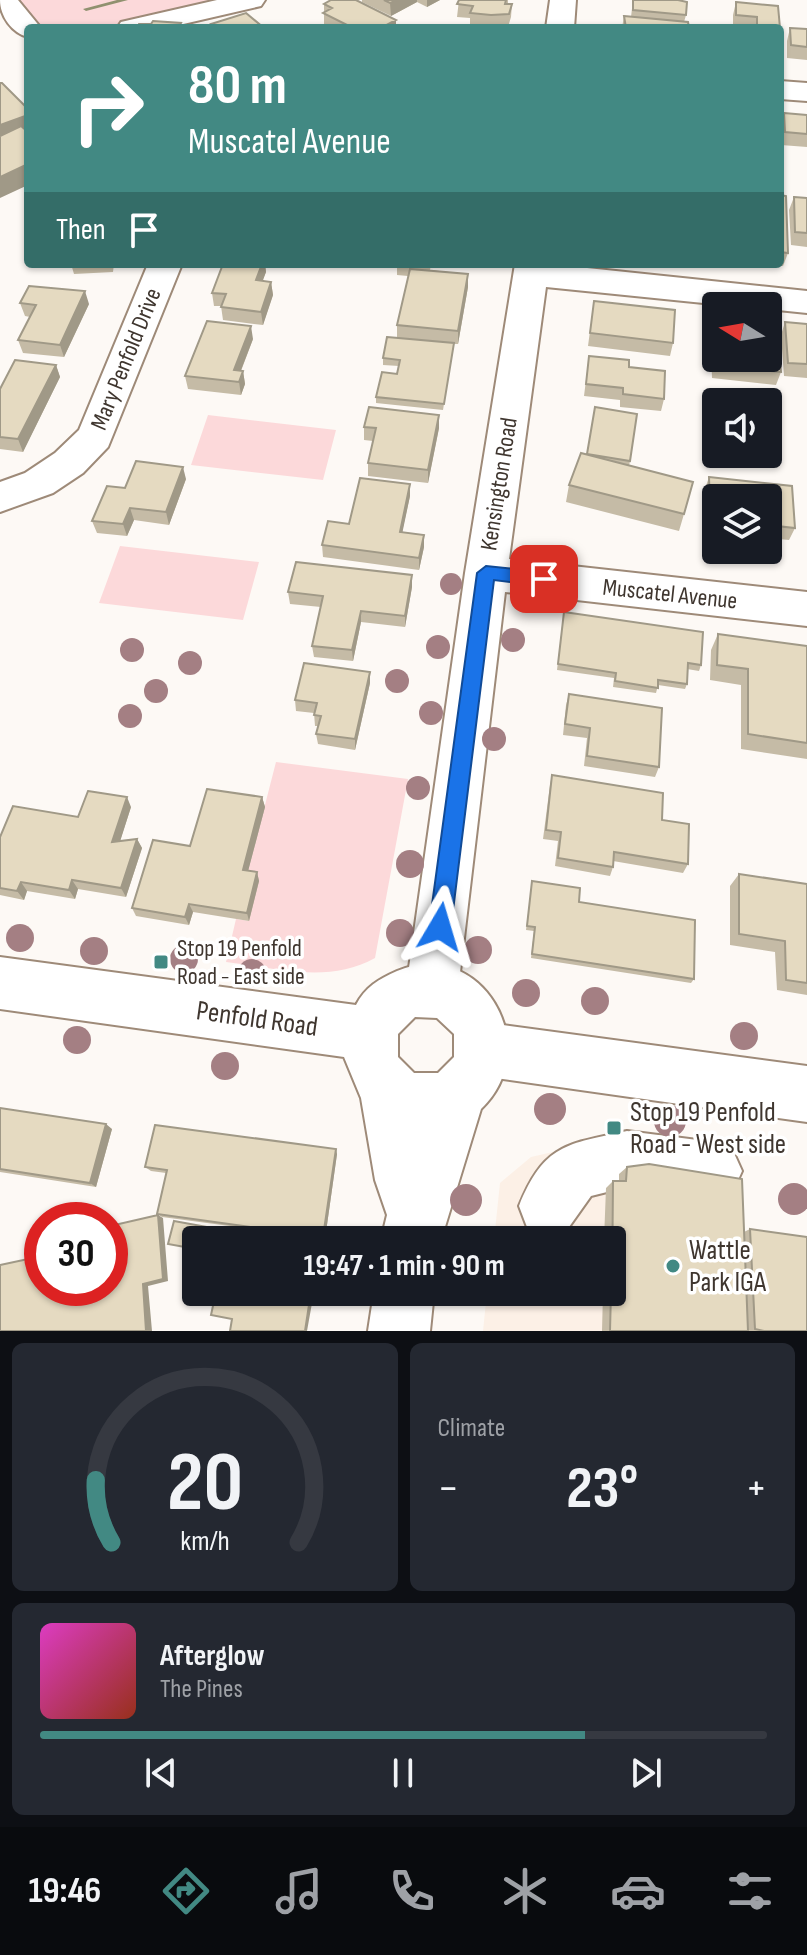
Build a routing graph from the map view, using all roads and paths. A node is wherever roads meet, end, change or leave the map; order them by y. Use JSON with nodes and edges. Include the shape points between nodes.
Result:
{"nodes":[{"id":1,"x":4,"y":0,"type":"edge"},
{"id":2,"x":252,"y":0,"type":"edge"},
{"id":3,"x":563,"y":0,"type":"edge"},
{"id":4,"x":24,"y":24,"type":"edge"},
{"id":5,"x":148,"y":24,"type":"edge"},
{"id":6,"x":560,"y":24,"type":"edge"},
{"id":7,"x":784,"y":90,"type":"edge"},
{"id":8,"x":807,"y":92,"type":"edge"},
{"id":9,"x":163,"y":268,"type":"edge"},
{"id":10,"x":531,"y":270,"type":"edge"},
{"id":11,"x":807,"y":302,"type":"edge"},
{"id":12,"x":0,"y":497,"type":"edge"},
{"id":13,"x":486,"y":573,"type":"junction"},
{"id":14,"x":807,"y":609,"type":"edge"},
{"id":15,"x":0,"y":983,"type":"edge"},
{"id":16,"x":432,"y":989,"type":"junction"},
{"id":17,"x":371,"y":1034,"type":"junction"},
{"id":18,"x":469,"y":1072,"type":"junction"},
{"id":19,"x":387,"y":1087,"type":"junction"},
{"id":20,"x":807,"y":1094,"type":"edge"},
{"id":21,"x":713,"y":1171,"type":"edge"},
{"id":22,"x":548,"y":1206,"type":"dead end"},
{"id":23,"x":413,"y":1226,"type":"edge"},
{"id":24,"x":402,"y":1306,"type":"edge"},
{"id":25,"x":399,"y":1331,"type":"edge"}],
"edges":[{"from":1,"to":4,"type":"street"},
{"from":2,"to":5,"type":"street"},
{"from":3,"to":6,"type":"street"},
{"from":7,"to":8,"type":"street"},
{"from":9,"to":12,"type":"street","name":"Mary Penfold Drive","via":[[95,437],[39,483]]},
{"from":10,"to":11,"type":"street"},
{"from":10,"to":13,"type":"street","name":"Kensington Road"},
{"from":13,"to":14,"type":"street","name":"Muscatel Avenue"},
{"from":13,"to":16,"type":"street","name":"Kensington Road"},
{"from":15,"to":17,"type":"street","name":"Penfold Road"},
{"from":16,"to":17,"type":"street","via":[[401,995],[377,1018]]},
{"from":16,"to":18,"type":"street","via":[[463,1003],[480,1032]]},
{"from":17,"to":19,"type":"street","via":[[376,1071]]},
{"from":18,"to":19,"type":"street","via":[[440,1102],[403,1098]]},
{"from":18,"to":20,"type":"street"},
{"from":18,"to":23,"type":"street"},
{"from":19,"to":23,"type":"street"},
{"from":21,"to":22,"type":"street","via":[[627,1159],[574,1171]]},
{"from":24,"to":25,"type":"street"}]}
